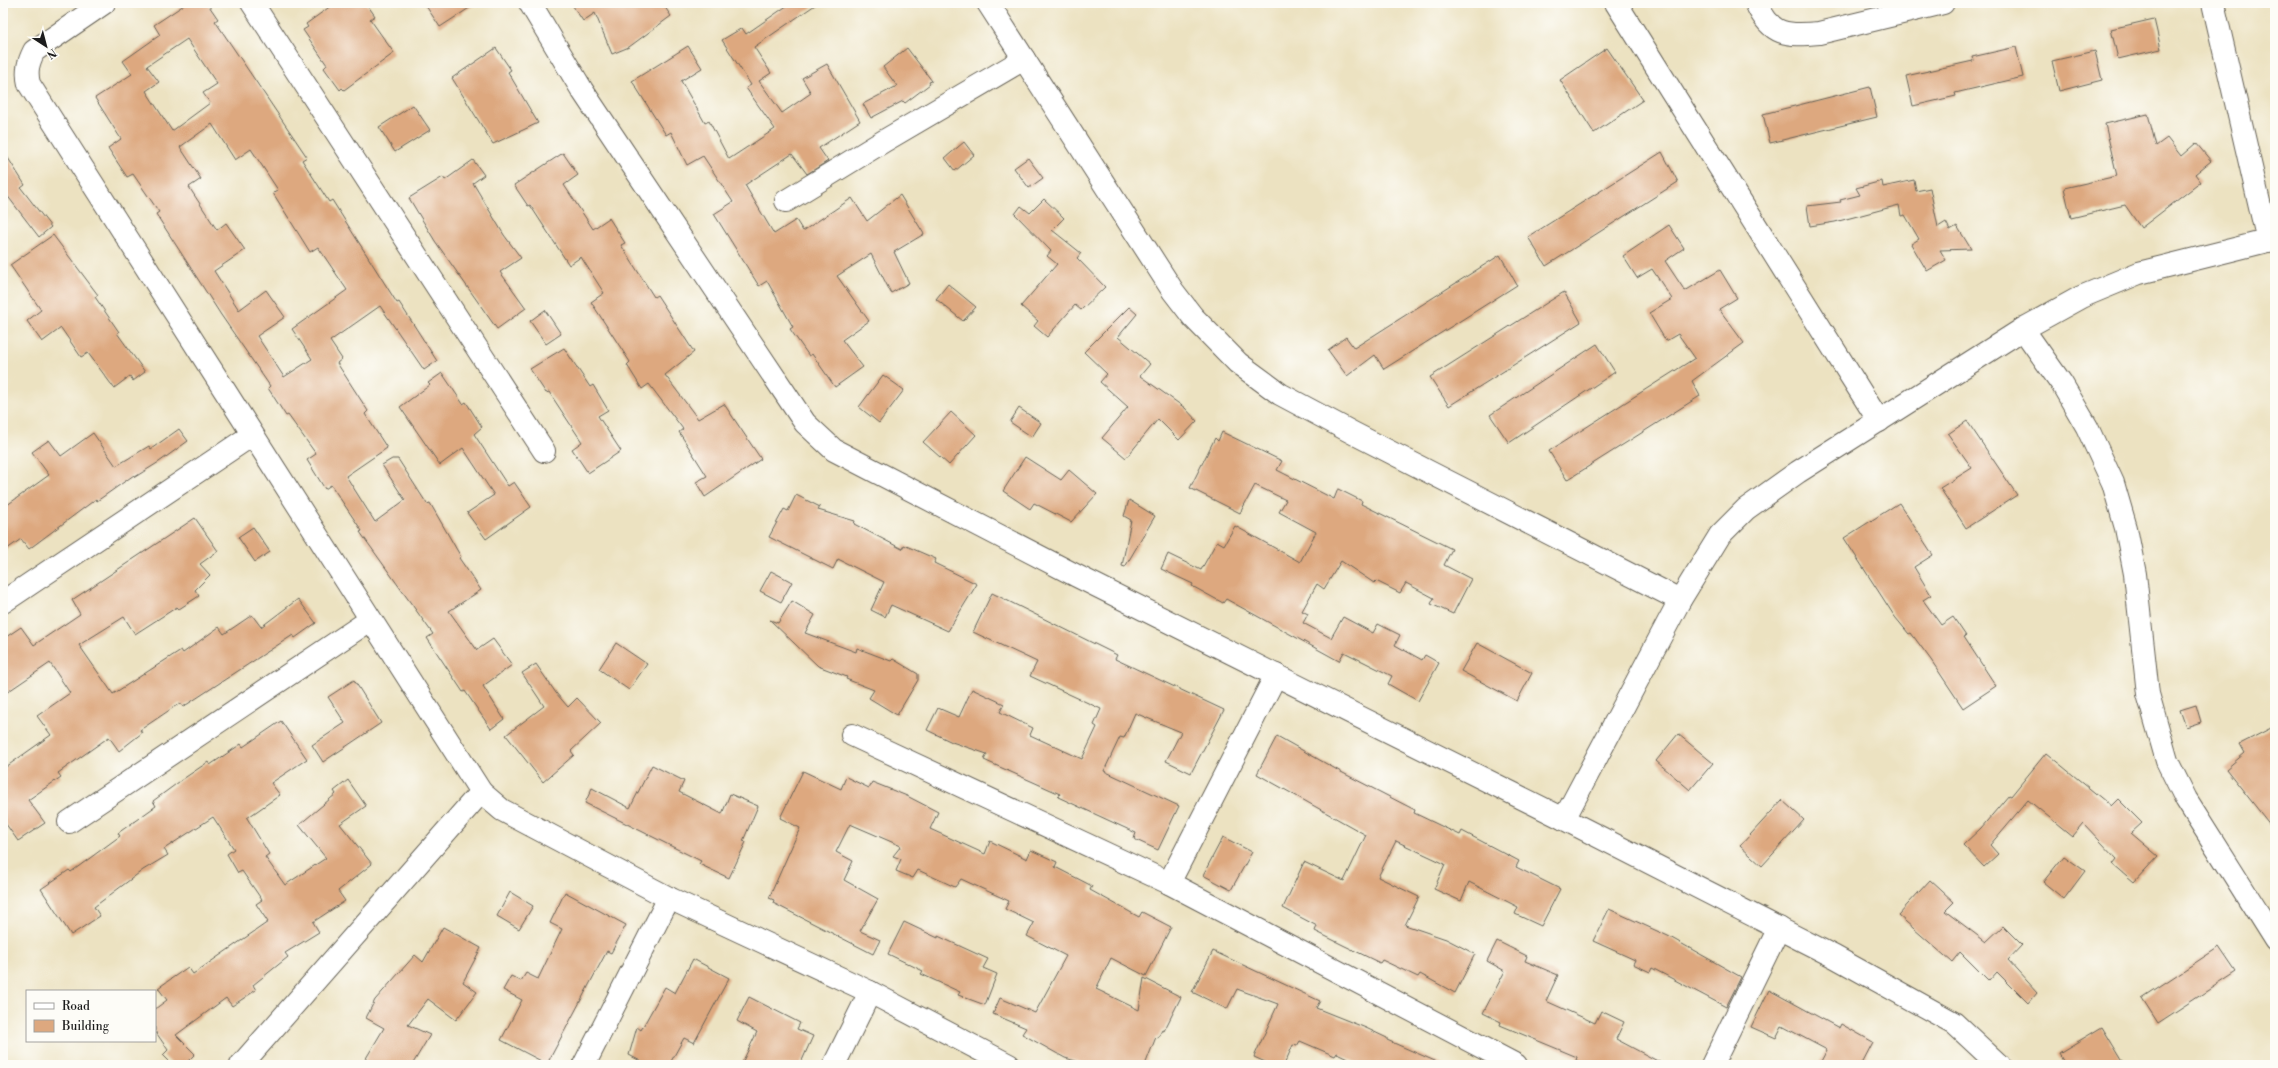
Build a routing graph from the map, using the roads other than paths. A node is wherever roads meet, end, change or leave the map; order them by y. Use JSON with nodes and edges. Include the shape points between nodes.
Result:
{"nodes":[{"id":1,"x":104,"y":3,"type":"edge"},
{"id":2,"x":252,"y":3,"type":"edge"},
{"id":3,"x":530,"y":3,"type":"edge"},
{"id":4,"x":988,"y":3,"type":"edge"},
{"id":5,"x":1616,"y":3,"type":"edge"},
{"id":6,"x":1756,"y":3,"type":"edge"},
{"id":7,"x":1943,"y":3,"type":"edge"},
{"id":8,"x":2213,"y":3,"type":"edge"},
{"id":9,"x":1024,"y":59,"type":"junction"},
{"id":10,"x":786,"y":201,"type":"dead end"},
{"id":11,"x":2271,"y":240,"type":"edge"},
{"id":12,"x":2022,"y":329,"type":"junction"},
{"id":13,"x":1879,"y":420,"type":"junction"},
{"id":14,"x":252,"y":435,"type":"junction"},
{"id":15,"x":544,"y":451,"type":"dead end"},
{"id":16,"x":1680,"y":600,"type":"junction"},
{"id":17,"x":3,"y":602,"type":"edge"},
{"id":18,"x":370,"y":620,"type":"junction"},
{"id":19,"x":1276,"y":675,"type":"junction"},
{"id":20,"x":852,"y":734,"type":"dead end"},
{"id":21,"x":481,"y":792,"type":"junction"},
{"id":22,"x":1564,"y":819,"type":"junction"},
{"id":23,"x":70,"y":822,"type":"dead end"},
{"id":24,"x":1169,"y":882,"type":"junction"},
{"id":25,"x":669,"y":898,"type":"junction"},
{"id":26,"x":1779,"y":928,"type":"junction"},
{"id":27,"x":2275,"y":940,"type":"edge"},
{"id":28,"x":870,"y":992,"type":"junction"},
{"id":29,"x":241,"y":1065,"type":"edge"},
{"id":30,"x":584,"y":1065,"type":"edge"},
{"id":31,"x":834,"y":1065,"type":"edge"},
{"id":32,"x":1009,"y":1065,"type":"edge"},
{"id":33,"x":1516,"y":1065,"type":"edge"},
{"id":34,"x":1712,"y":1065,"type":"edge"},
{"id":35,"x":1999,"y":1065,"type":"edge"}],
"edges":[{"from":1,"to":14,"type":"street","via":[[34,51],[28,62],[29,84]]},
{"from":2,"to":15,"type":"street"},
{"from":3,"to":19,"type":"street","via":[[591,103],[805,423],[818,437],[834,450],[862,466]]},
{"from":4,"to":9,"type":"street"},
{"from":5,"to":13,"type":"street"},
{"from":6,"to":7,"type":"street","via":[[1768,22],[1784,34],[1802,35]]},
{"from":8,"to":11,"type":"street"},
{"from":9,"to":10,"type":"street"},
{"from":9,"to":16,"type":"street","via":[[1173,291],[1193,317],[1238,363],[1280,394]]},
{"from":11,"to":12,"type":"street","via":[[2139,272],[2082,297]]},
{"from":12,"to":13,"type":"street"},
{"from":12,"to":27,"type":"street","via":[[2062,384],[2113,483],[2126,528],[2135,574],[2148,694],[2167,761],[2186,799]]},
{"from":13,"to":16,"type":"street","via":[[1746,508],[1720,535]]},
{"from":14,"to":17,"type":"street"},
{"from":14,"to":18,"type":"street"},
{"from":16,"to":22,"type":"street"},
{"from":18,"to":21,"type":"street"},
{"from":18,"to":23,"type":"street"},
{"from":19,"to":22,"type":"street"},
{"from":19,"to":24,"type":"street"},
{"from":20,"to":24,"type":"street"},
{"from":21,"to":25,"type":"street","via":[[502,810]]},
{"from":21,"to":29,"type":"street"},
{"from":22,"to":26,"type":"street"},
{"from":24,"to":33,"type":"street"},
{"from":25,"to":28,"type":"street"},
{"from":25,"to":30,"type":"street"},
{"from":26,"to":34,"type":"street"},
{"from":26,"to":35,"type":"street","via":[[1930,1008],[1954,1023]]},
{"from":28,"to":31,"type":"street"},
{"from":28,"to":32,"type":"street"}]}
